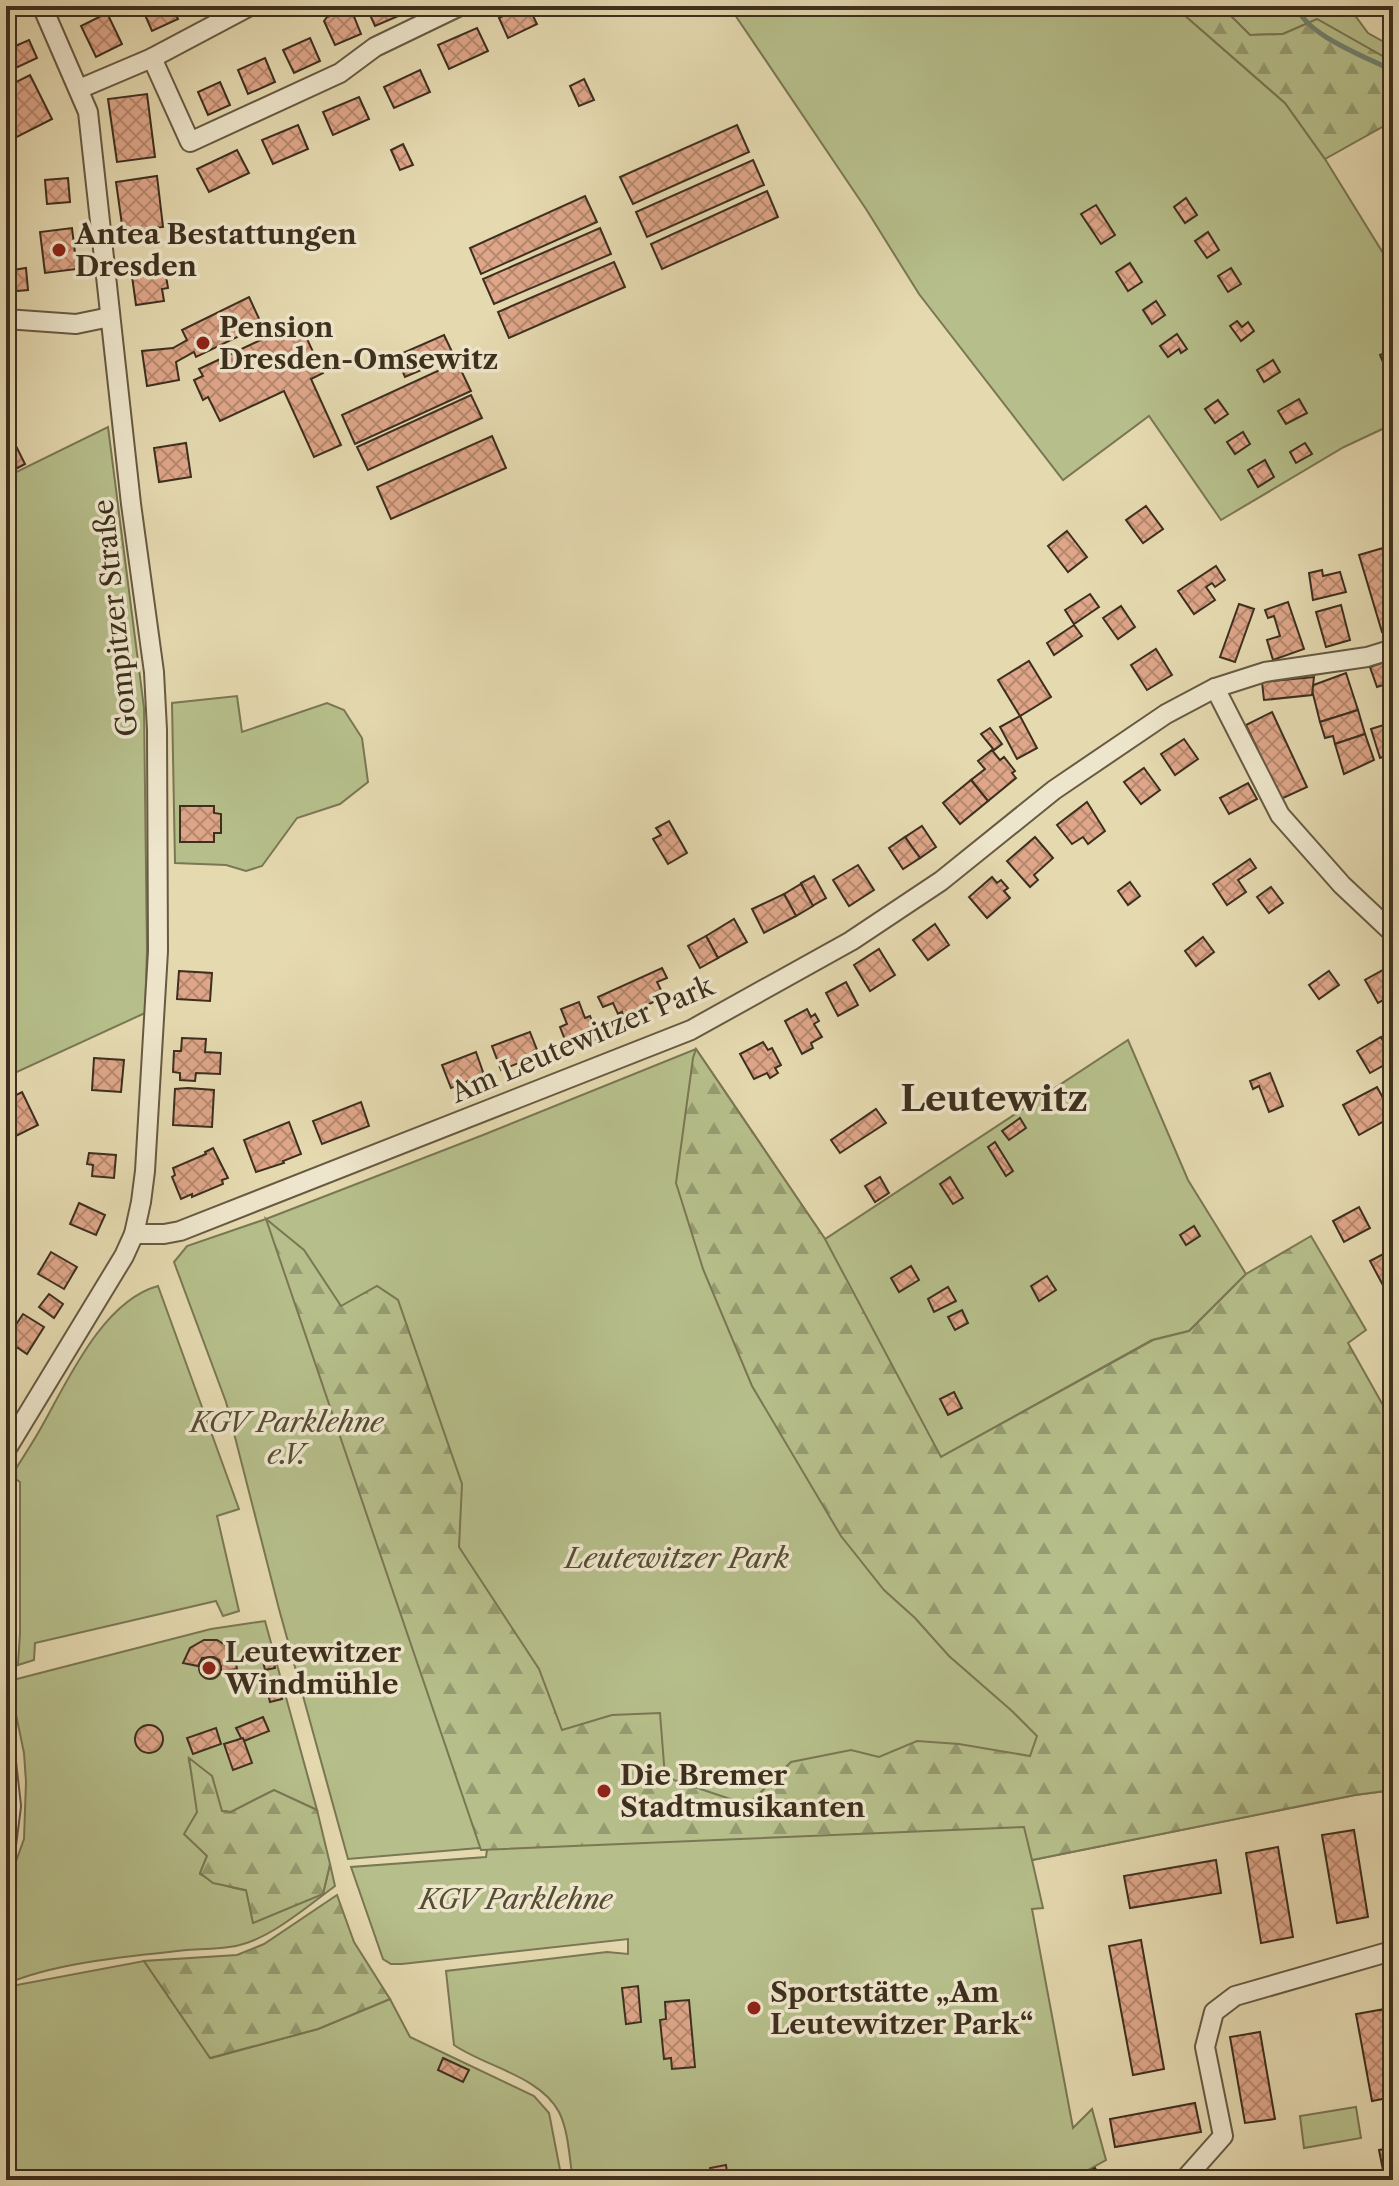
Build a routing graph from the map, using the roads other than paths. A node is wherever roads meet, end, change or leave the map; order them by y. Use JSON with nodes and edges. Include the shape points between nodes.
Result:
{"nodes":[{"id":1,"x":42,"y":6,"type":"edge"},
{"id":2,"x":250,"y":6,"type":"edge"},
{"id":3,"x":460,"y":6,"type":"edge"},
{"id":4,"x":152,"y":58,"type":"junction"},
{"id":5,"x":79,"y":89,"type":"junction"},
{"id":6,"x":110,"y":317,"type":"junction"},
{"id":7,"x":6,"y":319,"type":"edge"},
{"id":8,"x":1393,"y":649,"type":"edge"},
{"id":9,"x":1215,"y":688,"type":"junction"},
{"id":10,"x":1393,"y":933,"type":"edge"},
{"id":11,"x":134,"y":1234,"type":"junction"},
{"id":12,"x":6,"y":1450,"type":"edge"},
{"id":13,"x":6,"y":1762,"type":"edge"},
{"id":14,"x":6,"y":1845,"type":"edge"},
{"id":15,"x":1393,"y":1955,"type":"edge"},
{"id":16,"x":1184,"y":2180,"type":"edge"}],
"edges":[{"from":1,"to":5,"type":"street","name":"Gompitzer Straße"},
{"from":2,"to":4,"type":"street"},
{"from":3,"to":4,"type":"street","via":[[375,47],[340,73],[190,142]]},
{"from":4,"to":5,"type":"street"},
{"from":5,"to":6,"type":"street","name":"Gompitzer Straße","via":[[88,112]]},
{"from":6,"to":7,"type":"street","via":[[76,324]]},
{"from":6,"to":11,"type":"street","name":"Gompitzer Straße","via":[[157,718],[157,1002],[145,1171]]},
{"from":8,"to":9,"type":"street","name":"Am Leutewitzer Park","via":[[1265,672]]},
{"from":9,"to":10,"type":"street","via":[[1280,815]]},
{"from":9,"to":11,"type":"street","name":"Am Leutewitzer Park","via":[[1166,714],[1054,790],[941,881],[851,941],[691,1030],[180,1231]]},
{"from":11,"to":12,"type":"street","name":"Gompitzer Straße","via":[[112,1280]]},
{"from":13,"to":14,"type":"street","via":[[11,1806]]},
{"from":15,"to":16,"type":"street","via":[[1388,1952],[1235,1996],[1214,2012],[1205,2047],[1223,2136]]}]}
